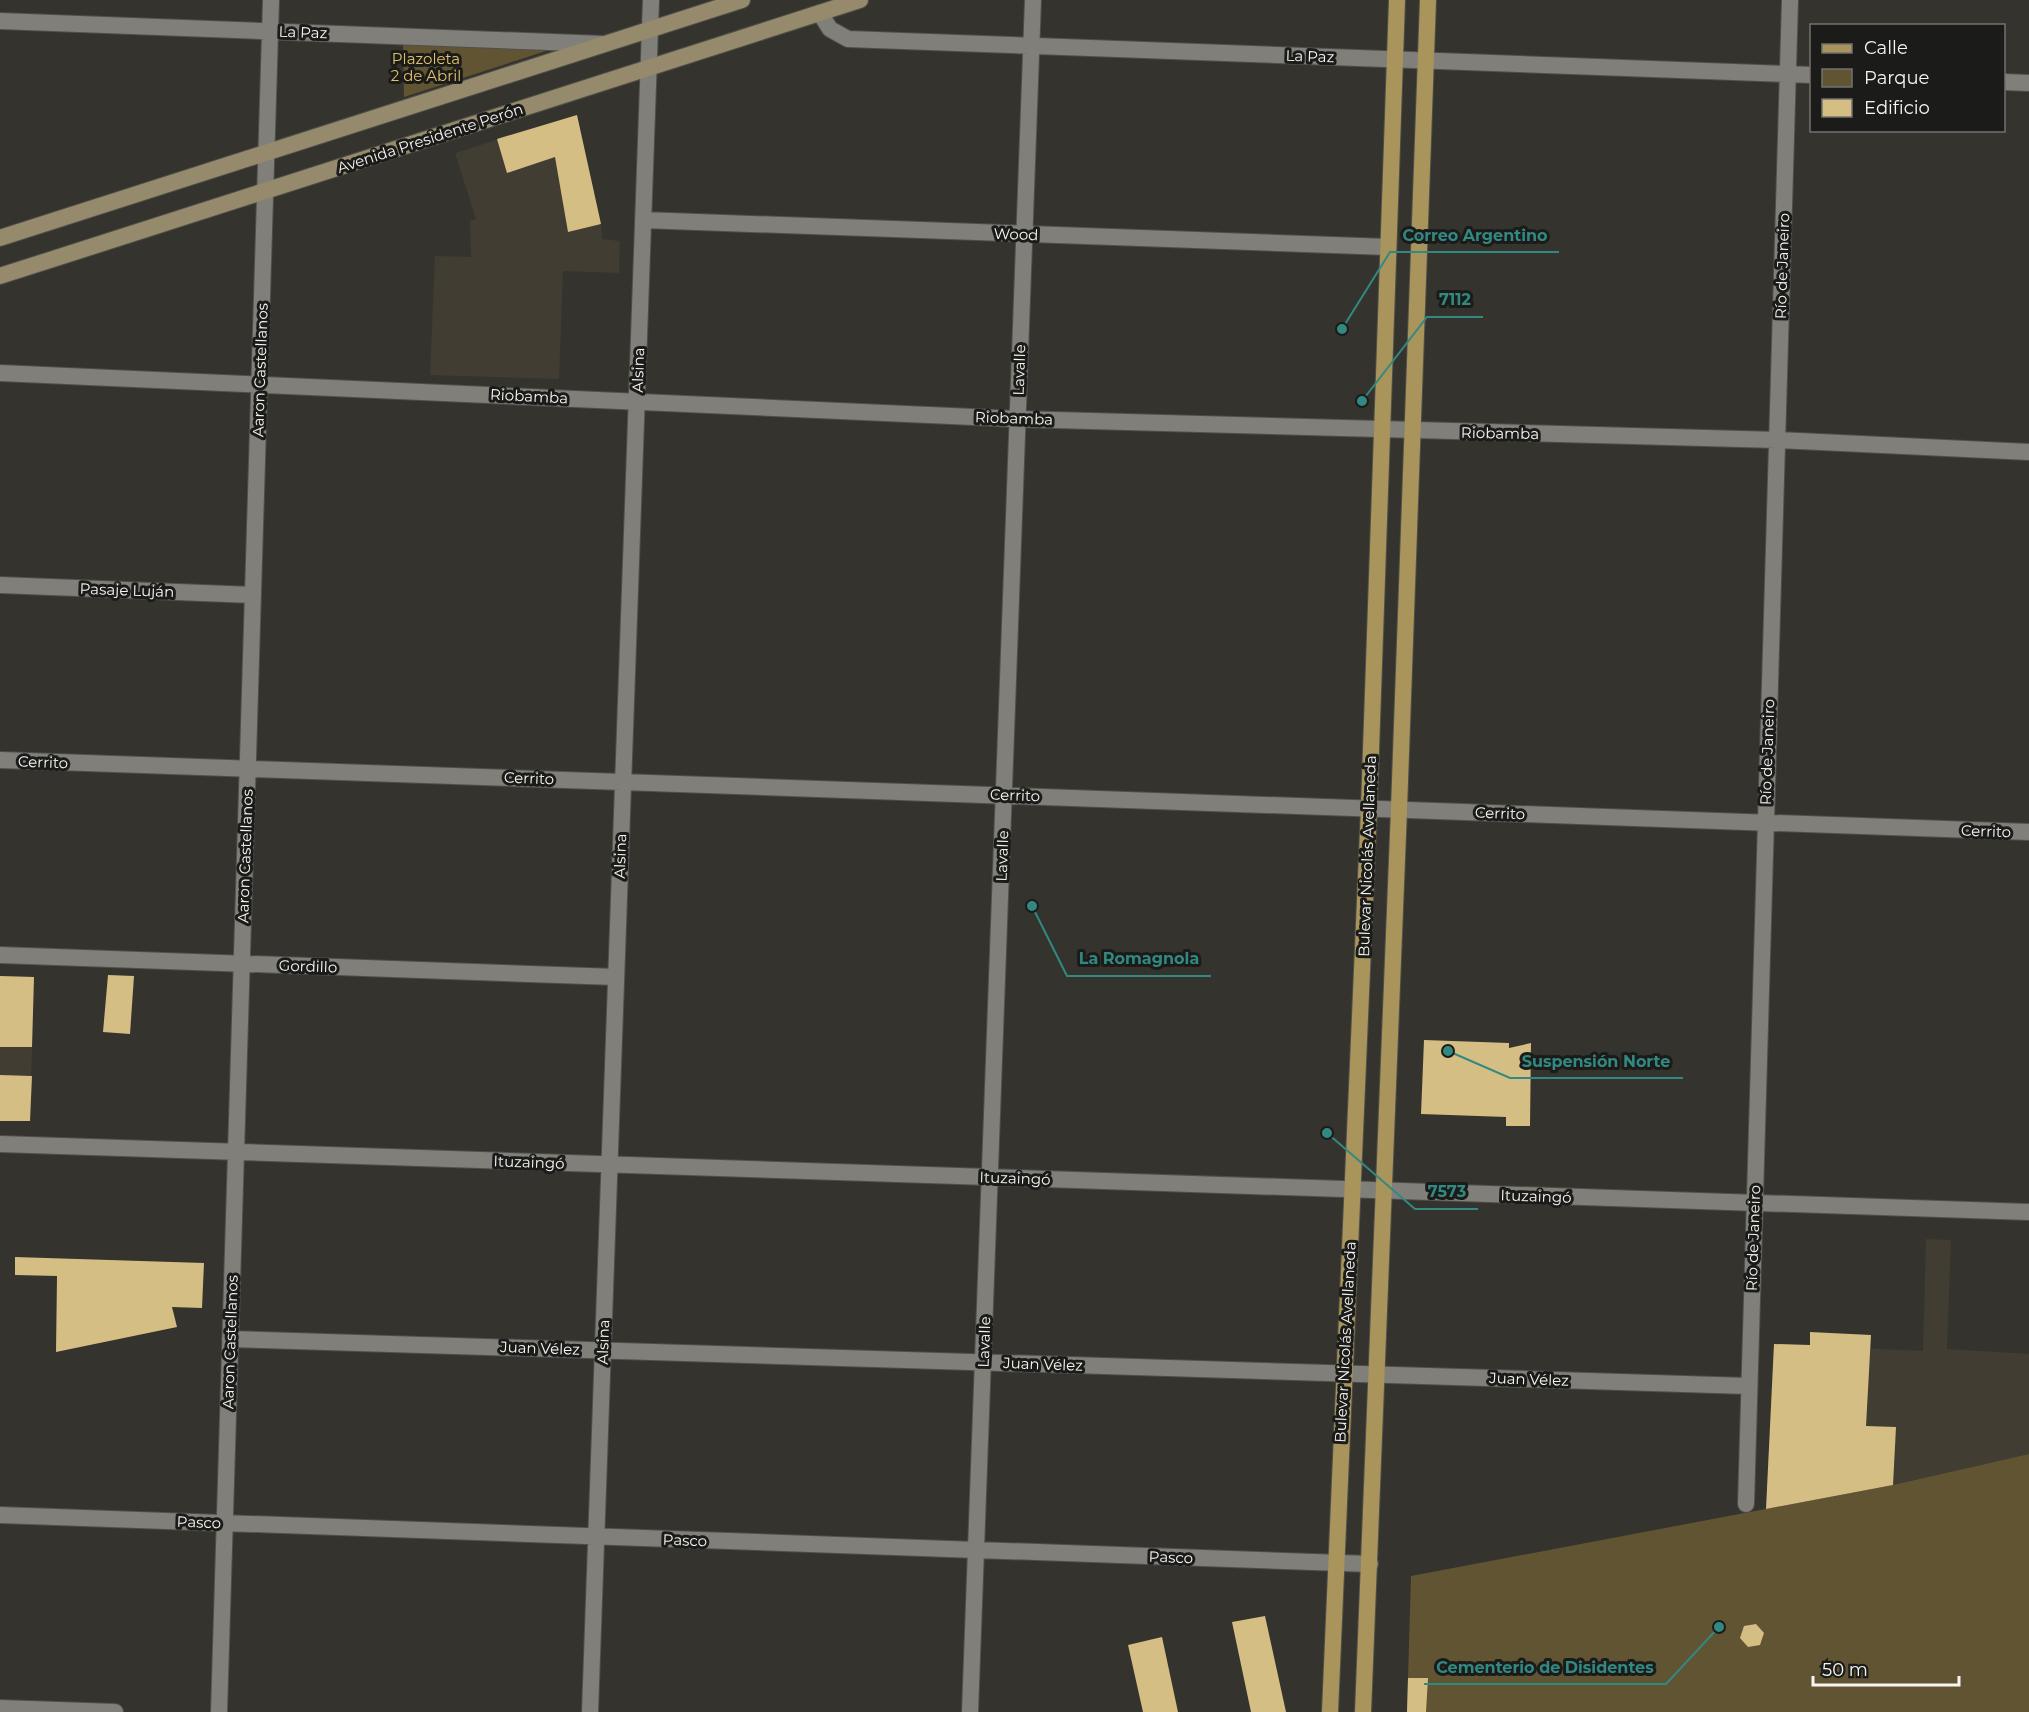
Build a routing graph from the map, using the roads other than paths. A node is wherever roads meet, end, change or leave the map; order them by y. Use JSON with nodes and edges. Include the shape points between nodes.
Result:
{"nodes":[{"id":1,"x":271,"y":0,"type":"edge"},
{"id":2,"x":651,"y":0,"type":"edge"},
{"id":3,"x":742,"y":0,"type":"edge"},
{"id":4,"x":860,"y":0,"type":"edge"},
{"id":5,"x":1033,"y":0,"type":"edge"},
{"id":6,"x":1397,"y":0,"type":"edge"},
{"id":7,"x":1428,"y":0,"type":"edge"},
{"id":8,"x":1790,"y":0,"type":"edge"},
{"id":9,"x":820,"y":13,"type":"junction"},
{"id":10,"x":0,"y":21,"type":"edge"},
{"id":11,"x":650,"y":30,"type":"junction"},
{"id":12,"x":270,"y":31,"type":"junction"},
{"id":13,"x":607,"y":44,"type":"junction"},
{"id":14,"x":1031,"y":46,"type":"junction"},
{"id":15,"x":1395,"y":59,"type":"junction"},
{"id":16,"x":1426,"y":60,"type":"junction"},
{"id":17,"x":648,"y":68,"type":"junction"},
{"id":18,"x":1788,"y":74,"type":"junction"},
{"id":19,"x":1810,"y":75,"type":"edge"},
{"id":20,"x":2005,"y":82,"type":"edge"},
{"id":21,"x":2029,"y":83,"type":"edge"},
{"id":22,"x":268,"y":152,"type":"junction"},
{"id":23,"x":265,"y":190,"type":"junction"},
{"id":24,"x":643,"y":220,"type":"junction"},
{"id":25,"x":1024,"y":234,"type":"junction"},
{"id":26,"x":0,"y":238,"type":"edge"},
{"id":27,"x":1388,"y":247,"type":"junction"},
{"id":28,"x":0,"y":276,"type":"edge"},
{"id":29,"x":0,"y":373,"type":"edge"},
{"id":30,"x":260,"y":385,"type":"junction"},
{"id":31,"x":636,"y":401,"type":"junction"},
{"id":32,"x":1018,"y":419,"type":"junction"},
{"id":33,"x":1382,"y":429,"type":"junction"},
{"id":34,"x":1413,"y":431,"type":"junction"},
{"id":35,"x":1777,"y":440,"type":"junction"},
{"id":36,"x":2029,"y":452,"type":"edge"},
{"id":37,"x":0,"y":585,"type":"edge"},
{"id":38,"x":253,"y":595,"type":"junction"},
{"id":39,"x":0,"y":760,"type":"edge"},
{"id":40,"x":248,"y":769,"type":"junction"},
{"id":41,"x":623,"y":781,"type":"junction"},
{"id":42,"x":1004,"y":795,"type":"junction"},
{"id":43,"x":1369,"y":808,"type":"junction"},
{"id":44,"x":1399,"y":809,"type":"junction"},
{"id":45,"x":1765,"y":823,"type":"junction"},
{"id":46,"x":2029,"y":832,"type":"edge"},
{"id":47,"x":0,"y":955,"type":"edge"},
{"id":48,"x":242,"y":964,"type":"junction"},
{"id":49,"x":616,"y":977,"type":"junction"},
{"id":50,"x":0,"y":1144,"type":"edge"},
{"id":51,"x":236,"y":1152,"type":"junction"},
{"id":52,"x":609,"y":1165,"type":"junction"},
{"id":53,"x":990,"y":1178,"type":"junction"},
{"id":54,"x":1352,"y":1190,"type":"junction"},
{"id":55,"x":1384,"y":1191,"type":"junction"},
{"id":56,"x":1754,"y":1203,"type":"junction"},
{"id":57,"x":2029,"y":1212,"type":"edge"},
{"id":58,"x":230,"y":1339,"type":"junction"},
{"id":59,"x":602,"y":1350,"type":"junction"},
{"id":60,"x":983,"y":1362,"type":"junction"},
{"id":61,"x":1344,"y":1374,"type":"junction"},
{"id":62,"x":1377,"y":1375,"type":"junction"},
{"id":63,"x":1748,"y":1386,"type":"junction"},
{"id":64,"x":1746,"y":1504,"type":"dead end"},
{"id":65,"x":0,"y":1515,"type":"edge"},
{"id":66,"x":225,"y":1523,"type":"junction"},
{"id":67,"x":596,"y":1536,"type":"junction"},
{"id":68,"x":976,"y":1550,"type":"junction"},
{"id":69,"x":1336,"y":1562,"type":"junction"},
{"id":70,"x":1370,"y":1564,"type":"junction"},
{"id":71,"x":0,"y":1708,"type":"edge"},
{"id":72,"x":115,"y":1712,"type":"edge"},
{"id":73,"x":219,"y":1712,"type":"edge"},
{"id":74,"x":590,"y":1712,"type":"edge"},
{"id":75,"x":970,"y":1712,"type":"edge"},
{"id":76,"x":1330,"y":1712,"type":"edge"},
{"id":77,"x":1363,"y":1712,"type":"edge"}],
"edges":[{"from":1,"to":12,"type":"street","name":"Aaron Castellanos"},
{"from":2,"to":11,"type":"street","name":"Alsina"},
{"from":3,"to":11,"type":"main road"},
{"from":4,"to":9,"type":"main road","name":"Avenida Presidente Perón"},
{"from":5,"to":14,"type":"street","name":"Lavalle"},
{"from":6,"to":15,"type":"main road","name":"Bulevar Nicolás Avellaneda"},
{"from":7,"to":16,"type":"main road","name":"Bulevar Nicolás Avellaneda"},
{"from":8,"to":18,"type":"street","name":"Río de Janeiro"},
{"from":9,"to":14,"type":"street","name":"La Paz","via":[[830,29],[848,39]]},
{"from":9,"to":17,"type":"main road","name":"Avenida Presidente Perón"},
{"from":10,"to":12,"type":"street","name":"La Paz"},
{"from":11,"to":13,"type":"main road"},
{"from":11,"to":17,"type":"street","name":"Alsina"},
{"from":12,"to":13,"type":"street","name":"La Paz"},
{"from":12,"to":22,"type":"street","name":"Aaron Castellanos"},
{"from":13,"to":22,"type":"main road"},
{"from":14,"to":15,"type":"street","name":"La Paz"},
{"from":14,"to":25,"type":"street","name":"Lavalle"},
{"from":15,"to":16,"type":"street","name":"La Paz"},
{"from":15,"to":27,"type":"main road","name":"Bulevar Nicolás Avellaneda"},
{"from":16,"to":18,"type":"street","name":"La Paz"},
{"from":16,"to":34,"type":"main road","name":"Bulevar Nicolás Avellaneda"},
{"from":17,"to":23,"type":"main road","name":"Avenida Presidente Perón"},
{"from":17,"to":24,"type":"street","name":"Alsina"},
{"from":18,"to":19,"type":"street","name":"La Paz"},
{"from":18,"to":35,"type":"street","name":"Río de Janeiro"},
{"from":20,"to":21,"type":"street"},
{"from":22,"to":23,"type":"street","name":"Aaron Castellanos"},
{"from":22,"to":26,"type":"main road"},
{"from":23,"to":28,"type":"main road","name":"Avenida Presidente Perón"},
{"from":23,"to":30,"type":"street","name":"Aaron Castellanos"},
{"from":24,"to":25,"type":"street","name":"Wood"},
{"from":24,"to":31,"type":"street","name":"Alsina"},
{"from":25,"to":27,"type":"street","name":"Wood"},
{"from":25,"to":32,"type":"street","name":"Lavalle"},
{"from":27,"to":33,"type":"main road","name":"Bulevar Nicolás Avellaneda"},
{"from":29,"to":30,"type":"street","name":"Riobamba"},
{"from":30,"to":31,"type":"street","name":"Riobamba"},
{"from":30,"to":38,"type":"street","name":"Aaron Castellanos"},
{"from":31,"to":32,"type":"street","name":"Riobamba"},
{"from":31,"to":41,"type":"street","name":"Alsina"},
{"from":32,"to":33,"type":"street","name":"Riobamba"},
{"from":32,"to":42,"type":"street","name":"Lavalle"},
{"from":33,"to":34,"type":"street","name":"Riobamba"},
{"from":33,"to":43,"type":"main road","name":"Bulevar Nicolás Avellaneda"},
{"from":34,"to":35,"type":"street","name":"Riobamba"},
{"from":34,"to":44,"type":"main road","name":"Bulevar Nicolás Avellaneda"},
{"from":35,"to":36,"type":"street","name":"Riobamba"},
{"from":35,"to":45,"type":"street","name":"Río de Janeiro"},
{"from":37,"to":38,"type":"street","name":"Pasaje Luján"},
{"from":38,"to":40,"type":"street","name":"Aaron Castellanos"},
{"from":39,"to":40,"type":"street","name":"Cerrito"},
{"from":40,"to":41,"type":"street","name":"Cerrito"},
{"from":40,"to":48,"type":"street","name":"Aaron Castellanos"},
{"from":41,"to":42,"type":"street","name":"Cerrito"},
{"from":41,"to":49,"type":"street","name":"Alsina"},
{"from":42,"to":43,"type":"street","name":"Cerrito"},
{"from":42,"to":53,"type":"street","name":"Lavalle"},
{"from":43,"to":44,"type":"street","name":"Cerrito"},
{"from":43,"to":54,"type":"main road","name":"Bulevar Nicolás Avellaneda"},
{"from":44,"to":45,"type":"street","name":"Cerrito"},
{"from":44,"to":55,"type":"main road","name":"Bulevar Nicolás Avellaneda"},
{"from":45,"to":46,"type":"street","name":"Cerrito"},
{"from":45,"to":56,"type":"street","name":"Río de Janeiro"},
{"from":47,"to":48,"type":"street","name":"Gordillo"},
{"from":48,"to":49,"type":"street","name":"Gordillo"},
{"from":48,"to":51,"type":"street","name":"Aaron Castellanos"},
{"from":49,"to":52,"type":"street","name":"Alsina"},
{"from":50,"to":51,"type":"street","name":"Ituzaingó"},
{"from":51,"to":52,"type":"street","name":"Ituzaingó"},
{"from":51,"to":58,"type":"street","name":"Aaron Castellanos"},
{"from":52,"to":53,"type":"street","name":"Ituzaingó"},
{"from":52,"to":59,"type":"street","name":"Alsina"},
{"from":53,"to":54,"type":"street","name":"Ituzaingó"},
{"from":53,"to":60,"type":"street","name":"Lavalle"},
{"from":54,"to":55,"type":"street","name":"Ituzaingó"},
{"from":54,"to":61,"type":"main road","name":"Bulevar Nicolás Avellaneda"},
{"from":55,"to":56,"type":"street","name":"Ituzaingó"},
{"from":55,"to":62,"type":"main road","name":"Bulevar Nicolás Avellaneda"},
{"from":56,"to":57,"type":"street","name":"Ituzaingó"},
{"from":56,"to":63,"type":"street","name":"Río de Janeiro"},
{"from":58,"to":59,"type":"street","name":"Juan Vélez"},
{"from":58,"to":66,"type":"street","name":"Aaron Castellanos"},
{"from":59,"to":60,"type":"street","name":"Juan Vélez"},
{"from":59,"to":67,"type":"street","name":"Alsina"},
{"from":60,"to":61,"type":"street","name":"Juan Vélez"},
{"from":60,"to":68,"type":"street","name":"Lavalle"},
{"from":61,"to":62,"type":"street","name":"Juan Vélez"},
{"from":61,"to":69,"type":"main road","name":"Bulevar Nicolás Avellaneda"},
{"from":62,"to":63,"type":"street","name":"Juan Vélez"},
{"from":62,"to":70,"type":"main road","name":"Bulevar Nicolás Avellaneda"},
{"from":63,"to":64,"type":"street","name":"Río de Janeiro"},
{"from":65,"to":66,"type":"street","name":"Pasco"},
{"from":66,"to":67,"type":"street","name":"Pasco"},
{"from":66,"to":73,"type":"street","name":"Aaron Castellanos"},
{"from":67,"to":68,"type":"street","name":"Pasco"},
{"from":67,"to":74,"type":"street","name":"Alsina"},
{"from":68,"to":69,"type":"street","name":"Pasco"},
{"from":68,"to":75,"type":"street","name":"Lavalle"},
{"from":69,"to":70,"type":"street","name":"Pasco"},
{"from":69,"to":76,"type":"main road","name":"Bulevar Nicolás Avellaneda"},
{"from":70,"to":77,"type":"main road","name":"Bulevar Nicolás Avellaneda"},
{"from":71,"to":72,"type":"street"}]}
